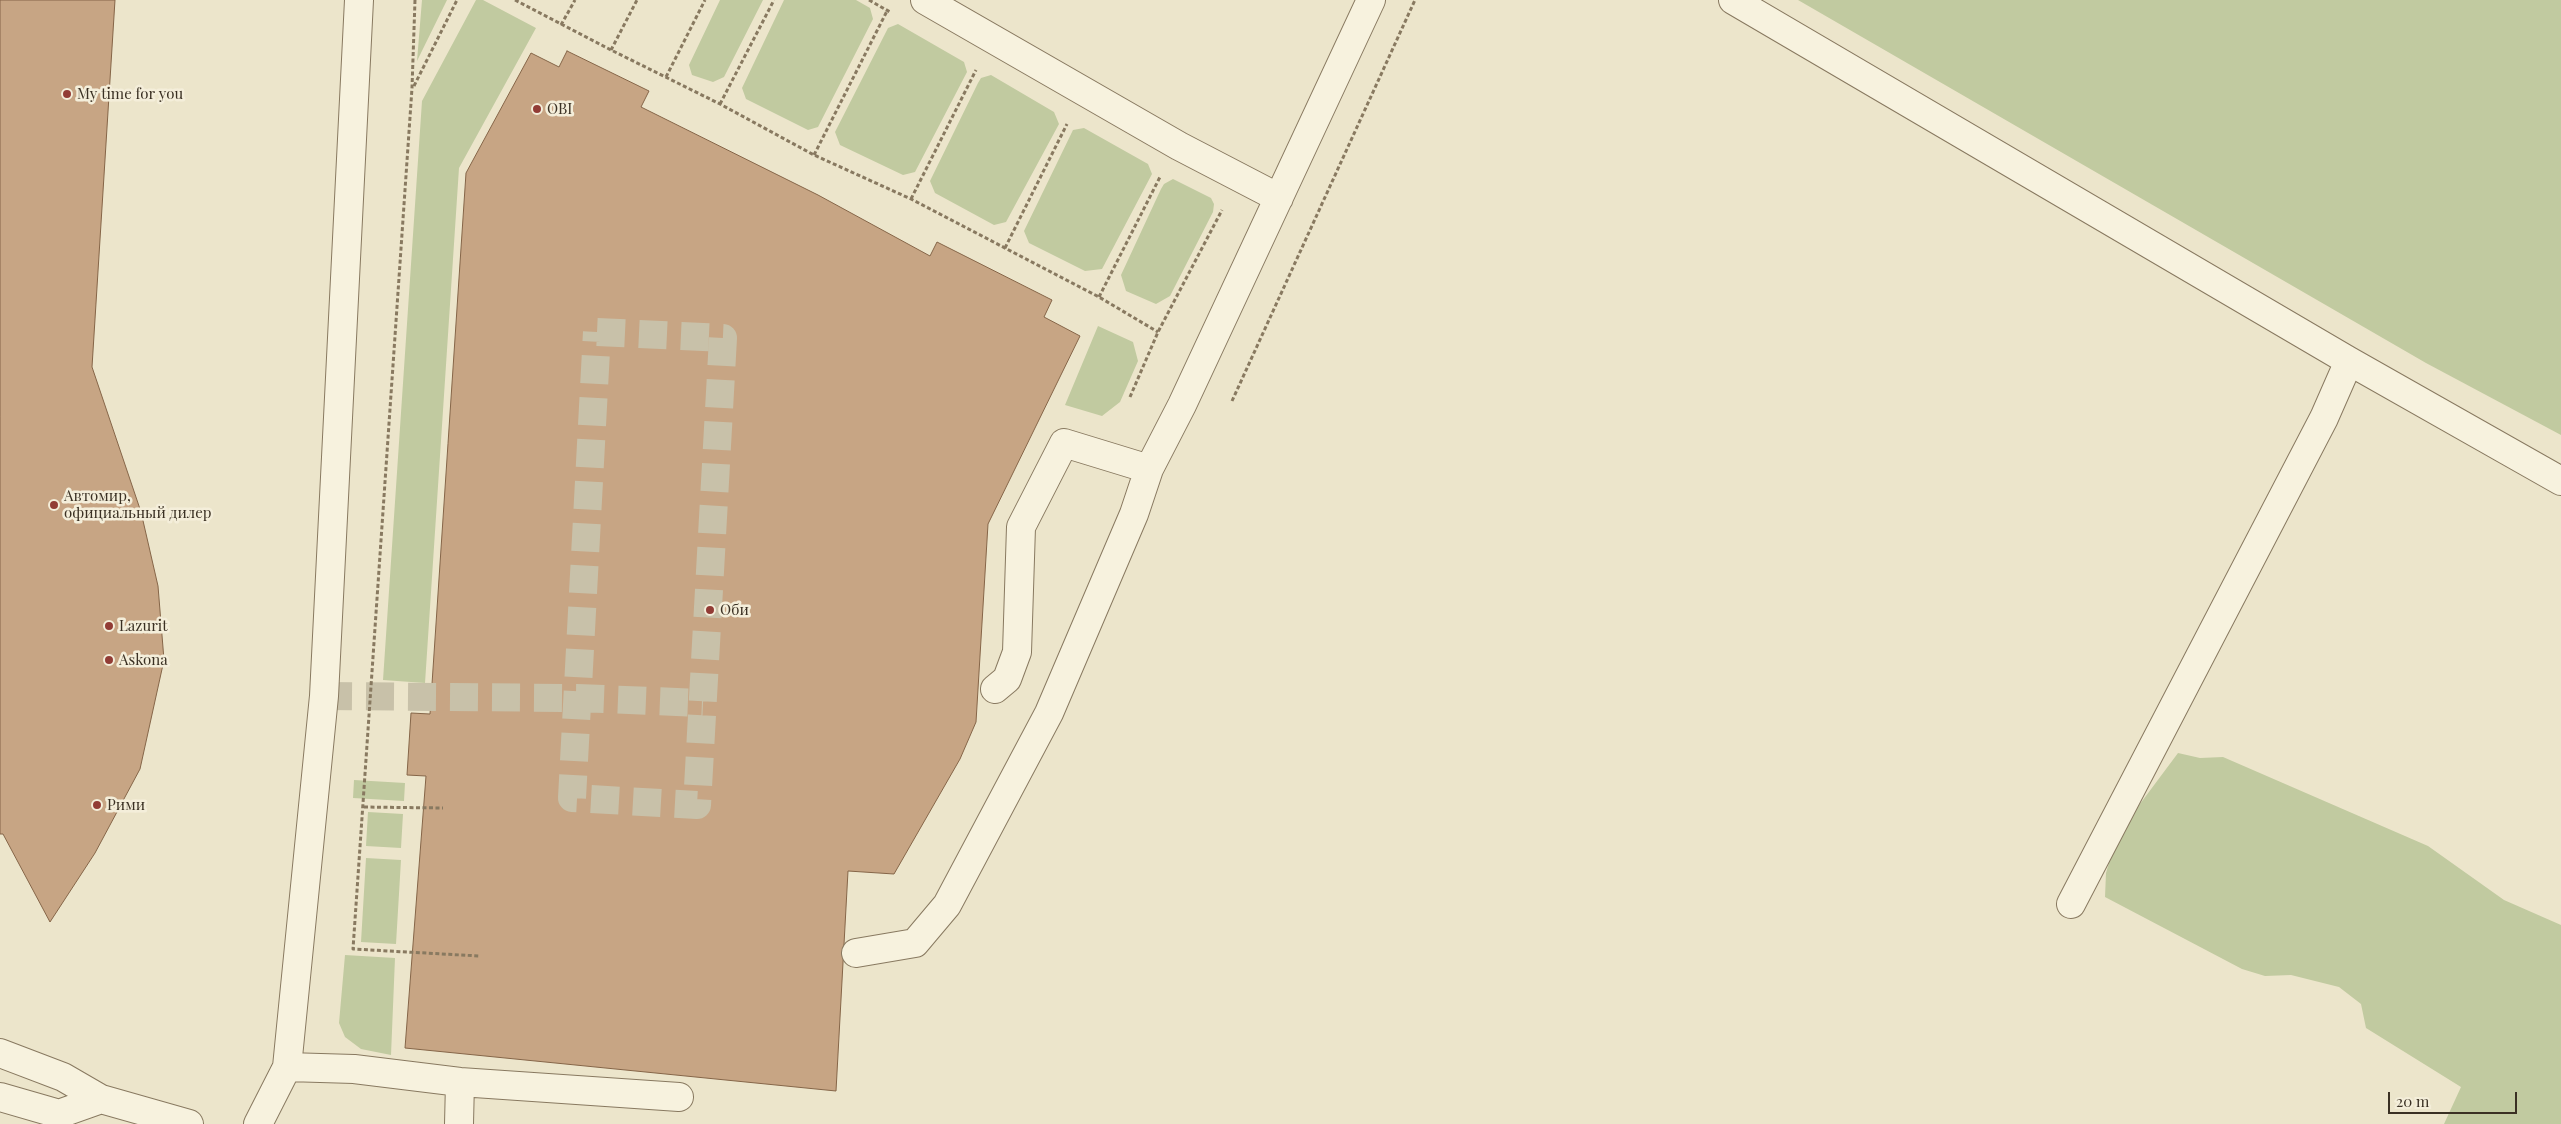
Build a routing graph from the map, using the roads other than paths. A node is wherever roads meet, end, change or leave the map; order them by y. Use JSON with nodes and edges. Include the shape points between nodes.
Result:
{"nodes":[{"id":1,"x":359,"y":0,"type":"edge"},
{"id":2,"x":925,"y":0,"type":"edge"},
{"id":3,"x":1371,"y":0,"type":"edge"},
{"id":4,"x":1733,"y":0,"type":"edge"},
{"id":5,"x":1279,"y":198,"type":"junction"},
{"id":6,"x":2348,"y":362,"type":"junction"},
{"id":7,"x":1149,"y":470,"type":"junction"},
{"id":8,"x":2561,"y":481,"type":"edge"},
{"id":9,"x":995,"y":689,"type":"dead end"},
{"id":10,"x":2072,"y":904,"type":"dead end"},
{"id":11,"x":856,"y":953,"type":"dead end"},
{"id":12,"x":0,"y":1053,"type":"edge"},
{"id":13,"x":287,"y":1067,"type":"junction"},
{"id":14,"x":460,"y":1082,"type":"junction"},
{"id":15,"x":0,"y":1097,"type":"edge"},
{"id":16,"x":680,"y":1098,"type":"dead end"},
{"id":17,"x":101,"y":1099,"type":"junction"},
{"id":18,"x":189,"y":1124,"type":"edge"},
{"id":19,"x":258,"y":1124,"type":"edge"},
{"id":20,"x":460,"y":1124,"type":"edge"}],
"edges":[{"from":1,"to":13,"type":"street","via":[[324,696]]},
{"from":2,"to":5,"type":"street","via":[[1179,146]]},
{"from":3,"to":5,"type":"street"},
{"from":4,"to":6,"type":"street"},
{"from":5,"to":7,"type":"street"},
{"from":6,"to":8,"type":"street"},
{"from":6,"to":10,"type":"street","via":[[2324,418]]},
{"from":7,"to":9,"type":"street","via":[[1064,443],[1021,527],[1017,652],[1007,679]]},
{"from":7,"to":11,"type":"street","via":[[1134,514],[1049,714],[947,905],[915,943]]},
{"from":12,"to":17,"type":"street","via":[[63,1077]]},
{"from":13,"to":14,"type":"street","via":[[354,1069]]},
{"from":13,"to":19,"type":"street"},
{"from":14,"to":16,"type":"street"},
{"from":14,"to":20,"type":"street"},
{"from":15,"to":17,"type":"street","via":[[58,1114]]},
{"from":17,"to":18,"type":"street"}]}
